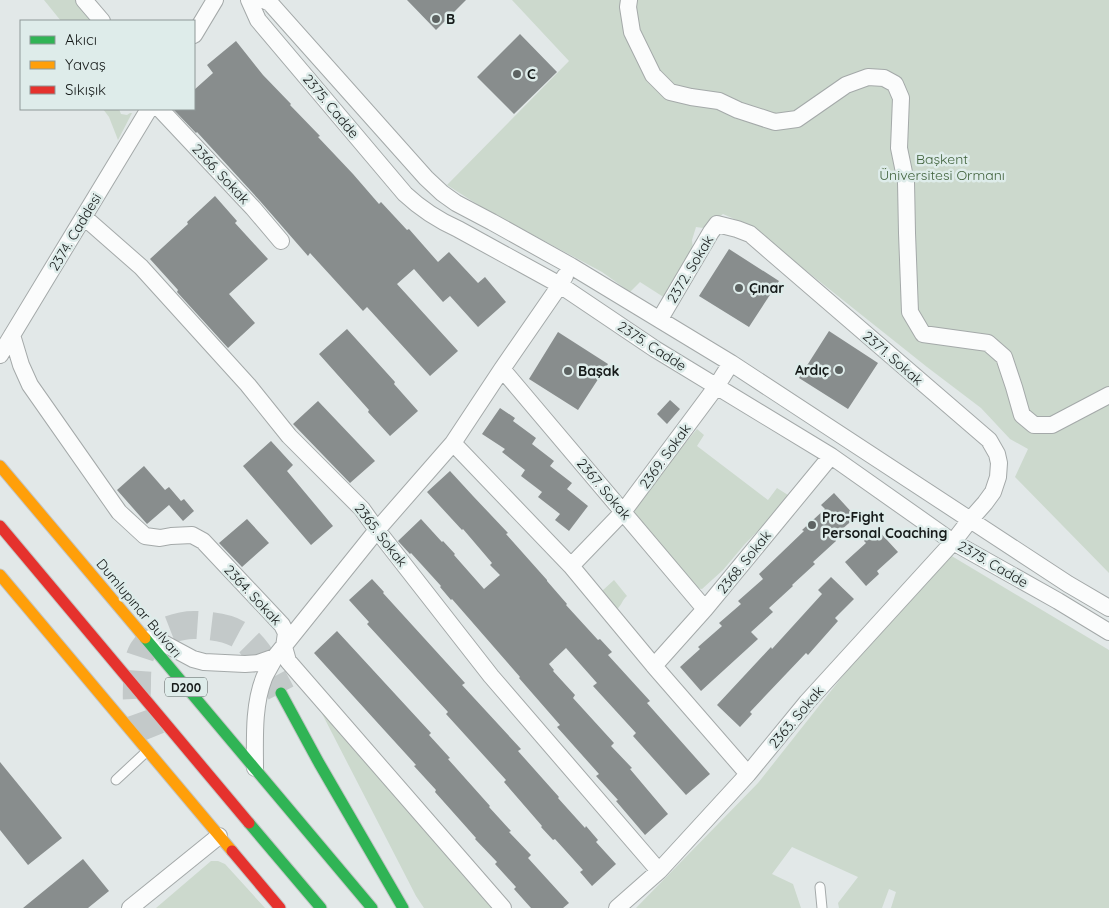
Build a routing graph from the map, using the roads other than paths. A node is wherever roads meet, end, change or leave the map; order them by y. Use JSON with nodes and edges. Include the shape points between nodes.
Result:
{"nodes":[{"id":1,"x":84,"y":0,"type":"edge"},
{"id":2,"x":215,"y":0,"type":"edge"},
{"id":3,"x":249,"y":0,"type":"edge"},
{"id":4,"x":264,"y":0,"type":"edge"},
{"id":5,"x":629,"y":0,"type":"edge"},
{"id":6,"x":101,"y":20,"type":"edge"},
{"id":7,"x":195,"y":33,"type":"edge"},
{"id":8,"x":149,"y":110,"type":"edge"},
{"id":9,"x":161,"y":110,"type":"edge"},
{"id":10,"x":84,"y":217,"type":"junction"},
{"id":11,"x":724,"y":224,"type":"joint"},
{"id":12,"x":282,"y":240,"type":"dead end"},
{"id":13,"x":571,"y":266,"type":"junction"},
{"id":14,"x":560,"y":285,"type":"junction"},
{"id":15,"x":660,"y":319,"type":"junction"},
{"id":16,"x":12,"y":335,"type":"junction"},
{"id":17,"x":0,"y":355,"type":"edge"},
{"id":18,"x":731,"y":363,"type":"junction"},
{"id":19,"x":502,"y":369,"type":"junction"},
{"id":20,"x":716,"y":387,"type":"junction"},
{"id":21,"x":1109,"y":395,"type":"edge"},
{"id":22,"x":453,"y":443,"type":"junction"},
{"id":23,"x":831,"y":456,"type":"junction"},
{"id":24,"x":0,"y":466,"type":"edge"},
{"id":25,"x":623,"y":512,"type":"junction"},
{"id":26,"x":970,"y":520,"type":"junction"},
{"id":27,"x":0,"y":526,"type":"edge"},
{"id":28,"x":377,"y":530,"type":"junction"},
{"id":29,"x":954,"y":542,"type":"junction"},
{"id":30,"x":571,"y":566,"type":"junction"},
{"id":31,"x":0,"y":575,"type":"edge"},
{"id":32,"x":1109,"y":608,"type":"edge"},
{"id":33,"x":705,"y":609,"type":"junction"},
{"id":34,"x":136,"y":628,"type":"junction"},
{"id":35,"x":1109,"y":632,"type":"edge"},
{"id":36,"x":280,"y":652,"type":"junction"},
{"id":37,"x":654,"y":666,"type":"junction"},
{"id":38,"x":281,"y":693,"type":"tunnel mouth"},
{"id":39,"x":152,"y":738,"type":"tunnel mouth"},
{"id":40,"x":148,"y":751,"type":"junction"},
{"id":41,"x":171,"y":761,"type":"dead end"},
{"id":42,"x":255,"y":768,"type":"junction"},
{"id":43,"x":748,"y":774,"type":"junction"},
{"id":44,"x":116,"y":780,"type":"dead end"},
{"id":45,"x":219,"y":836,"type":"junction"},
{"id":46,"x":659,"y":871,"type":"junction"},
{"id":47,"x":820,"y":887,"type":"dead end"},
{"id":48,"x":130,"y":908,"type":"edge"},
{"id":49,"x":280,"y":908,"type":"edge"},
{"id":50,"x":321,"y":908,"type":"edge"},
{"id":51,"x":372,"y":908,"type":"edge"},
{"id":52,"x":403,"y":908,"type":"edge"},
{"id":53,"x":503,"y":908,"type":"edge"},
{"id":54,"x":617,"y":908,"type":"edge"},
{"id":55,"x":822,"y":908,"type":"edge"}],
"edges":[{"from":1,"to":6,"type":"street"},
{"from":2,"to":7,"type":"street"},
{"from":3,"to":14,"type":"street","name":"2375. Cadde","via":[[258,20],[415,204],[442,222]]},
{"from":4,"to":13,"type":"street","name":"2375. Cadde","via":[[442,193],[456,204]]},
{"from":5,"to":21,"type":"street","via":[[632,32],[653,75],[670,92],[719,101],[775,122],[797,119],[846,85],[868,77],[884,78],[895,84],[901,98],[899,148],[906,182],[910,312],[923,334],[988,343],[1004,357],[1022,415],[1034,426],[1052,425]]},
{"from":8,"to":10,"type":"street","name":"2374. Caddesi"},
{"from":9,"to":12,"type":"street","name":"2366. Sokak"},
{"from":10,"to":16,"type":"street","name":"2374. Caddesi"},
{"from":10,"to":28,"type":"street","name":"2365. Sokak","via":[[141,267],[248,385],[289,436],[362,509]]},
{"from":11,"to":15,"type":"street","name":"2372. Sokak","via":[[717,224],[711,232]]},
{"from":11,"to":26,"type":"street","name":"2371. Sokak","via":[[750,234],[989,440],[1000,464],[998,477],[993,492]]},
{"from":13,"to":14,"type":"street"},
{"from":13,"to":15,"type":"street","name":"2375. Cadde"},
{"from":14,"to":19,"type":"street"},
{"from":14,"to":20,"type":"street","name":"2375. Cadde"},
{"from":15,"to":18,"type":"street","name":"2375. Cadde"},
{"from":16,"to":17,"type":"street","name":"2374. Caddesi"},
{"from":16,"to":36,"type":"street","name":"2364. Sokak","via":[[30,386],[119,512],[145,536],[192,535],[203,541],[282,625],[286,633]]},
{"from":18,"to":20,"type":"street","name":"2369. Sokak"},
{"from":18,"to":26,"type":"street","name":"2375. Cadde"},
{"from":19,"to":22,"type":"street"},
{"from":19,"to":25,"type":"street","name":"2367. Sokak"},
{"from":20,"to":23,"type":"street","name":"2375. Cadde"},
{"from":20,"to":25,"type":"street","name":"2369. Sokak"},
{"from":22,"to":28,"type":"street"},
{"from":22,"to":30,"type":"street"},
{"from":23,"to":29,"type":"street","name":"2375. Cadde"},
{"from":23,"to":33,"type":"street","name":"2368. Sokak"},
{"from":24,"to":34,"type":"highway","name":"Dumlupınar Bulvarı","number":"D200"},
{"from":25,"to":30,"type":"street","name":"2369. Sokak"},
{"from":25,"to":33,"type":"street","name":"2367. Sokak"},
{"from":26,"to":29,"type":"street","name":"2363. Sokak"},
{"from":26,"to":32,"type":"street","name":"2375. Cadde"},
{"from":27,"to":50,"type":"highway","number":"D200"},
{"from":28,"to":36,"type":"street"},
{"from":28,"to":46,"type":"street","name":"2365. Sokak","via":[[491,676]]},
{"from":29,"to":35,"type":"street","name":"2375. Cadde"},
{"from":29,"to":43,"type":"street","name":"2363. Sokak","via":[[807,702]]},
{"from":30,"to":37,"type":"street"},
{"from":31,"to":40,"type":"highway"},
{"from":33,"to":37,"type":"street","name":"2368. Sokak"},
{"from":34,"to":36,"type":"street","via":[[204,662],[258,663]]},
{"from":34,"to":42,"type":"highway","name":"Dumlupınar Bulvarı","number":"D200"},
{"from":36,"to":42,"type":"street","via":[[264,678],[258,699]]},
{"from":36,"to":53,"type":"street","name":"2364. Sokak"},
{"from":37,"to":43,"type":"street"},
{"from":38,"to":52,"type":"highway"},
{"from":39,"to":41,"type":"highway"},
{"from":40,"to":44,"type":"lane"},
{"from":40,"to":45,"type":"highway"},
{"from":42,"to":51,"type":"highway","name":"Dumlupınar Bulvarı","number":"D200"},
{"from":43,"to":46,"type":"street","name":"2363. Sokak"},
{"from":45,"to":48,"type":"street"},
{"from":45,"to":49,"type":"highway"},
{"from":46,"to":54,"type":"street","name":"2363. Sokak"},
{"from":47,"to":55,"type":"lane"}]}
